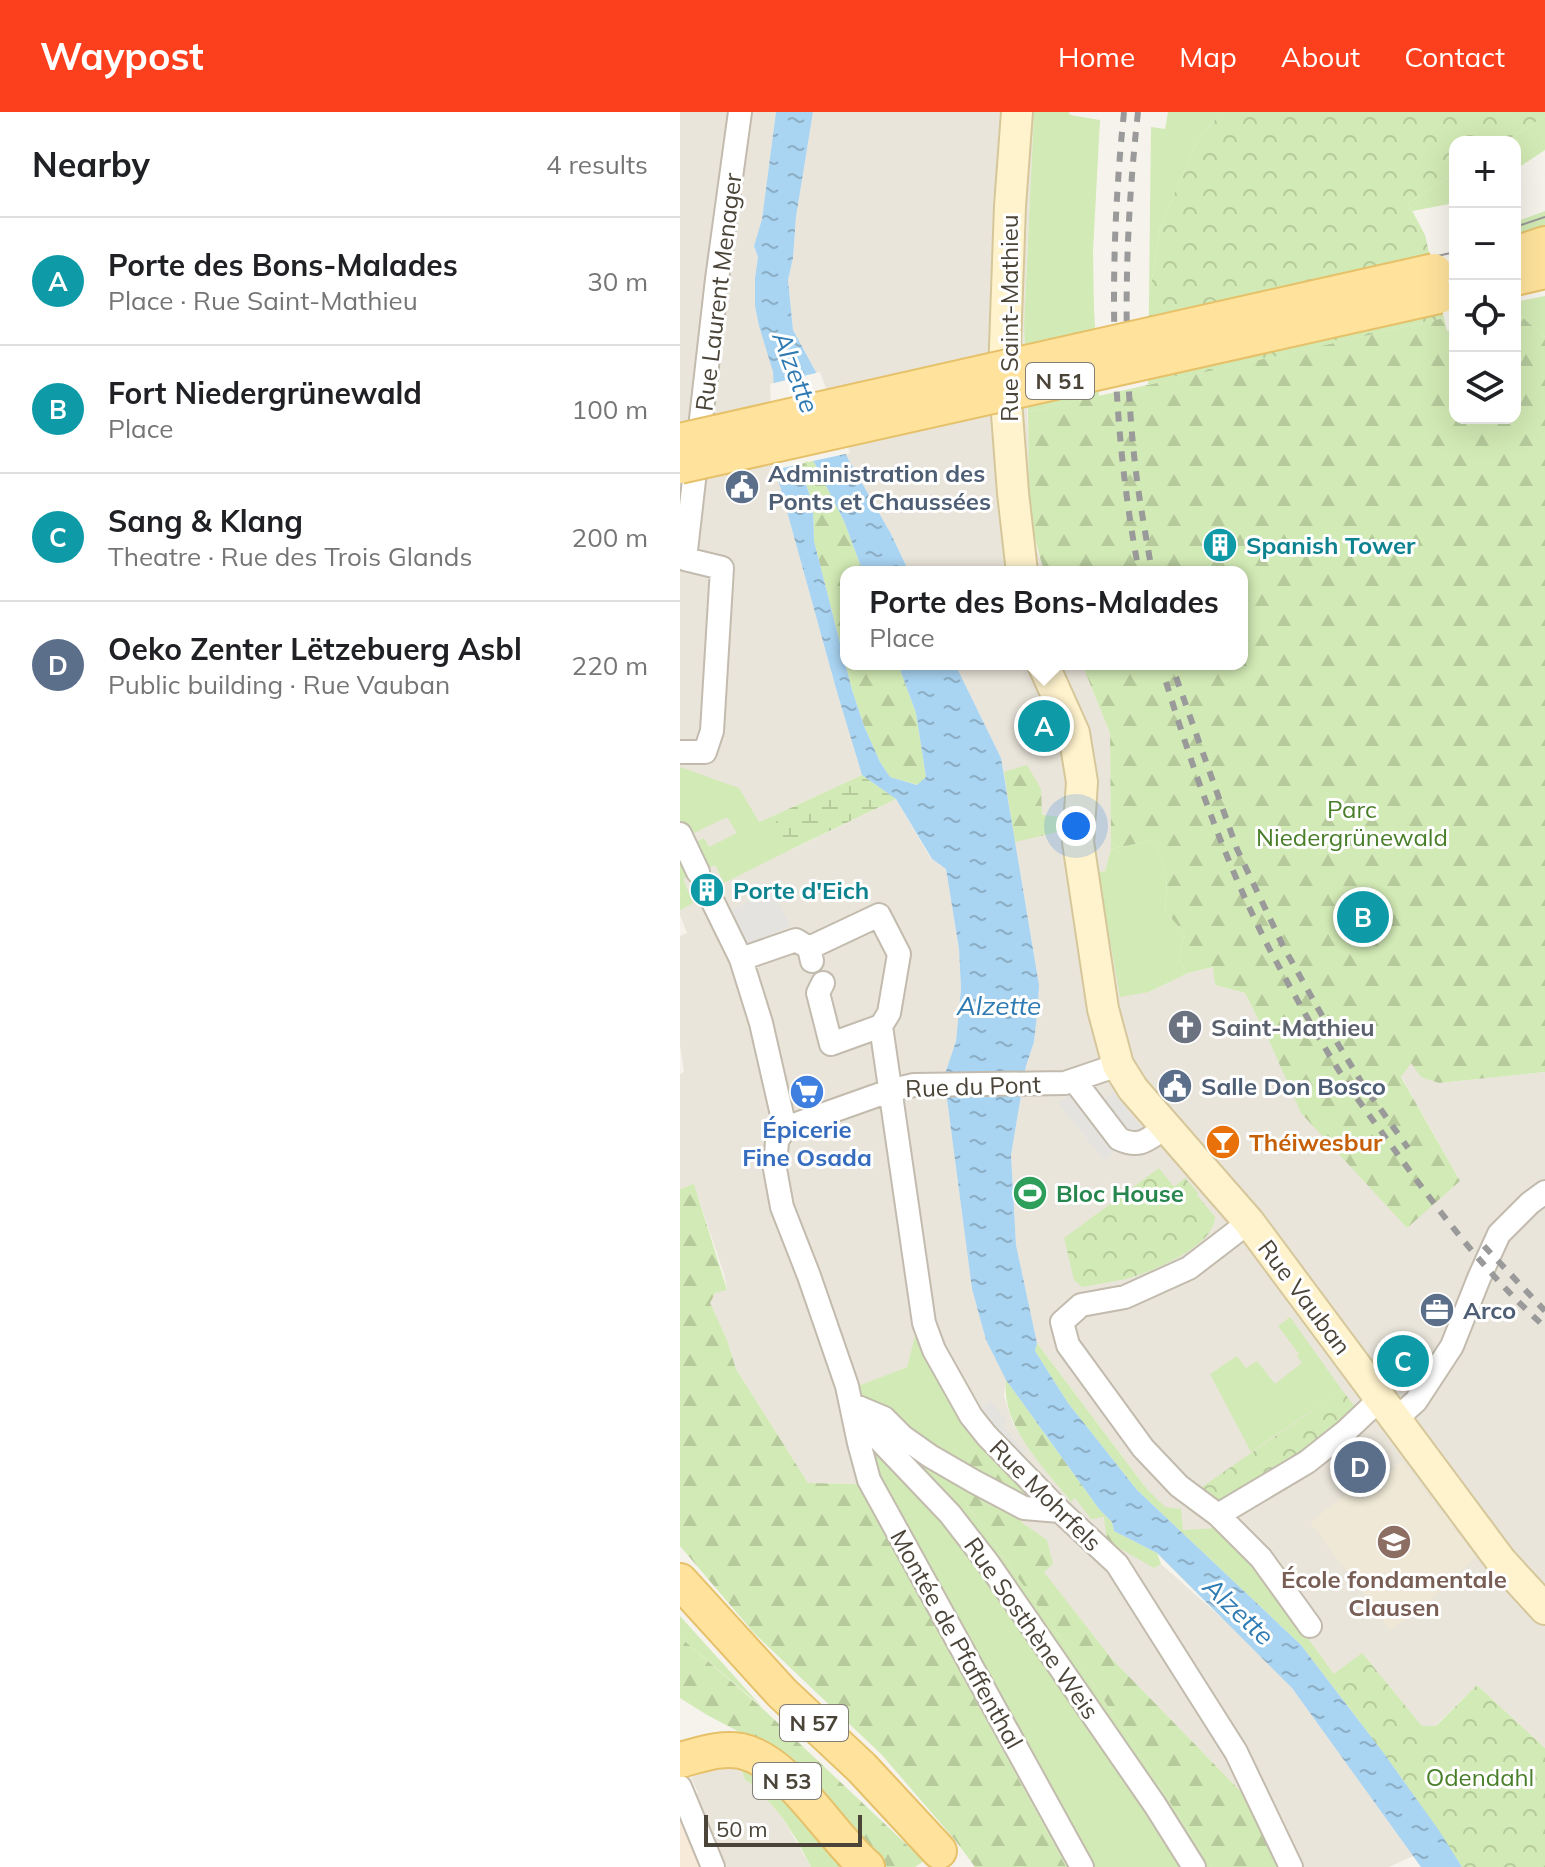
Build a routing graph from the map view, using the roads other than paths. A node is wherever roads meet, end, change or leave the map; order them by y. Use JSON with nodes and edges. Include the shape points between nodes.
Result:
{"nodes":[{"id":1,"x":740,"y":112,"type":"edge"},
{"id":2,"x":1017,"y":112,"type":"edge"},
{"id":3,"x":1545,"y":244,"type":"edge"},
{"id":4,"x":1521,"y":252,"type":"edge"},
{"id":5,"x":1545,"y":271,"type":"edge"},
{"id":6,"x":1521,"y":277,"type":"edge"},
{"id":7,"x":1446,"y":282,"type":"edge"},
{"id":8,"x":680,"y":441,"type":"edge"},
{"id":9,"x":680,"y":466,"type":"edge"},
{"id":10,"x":1021,"y":566,"type":"edge"},
{"id":11,"x":1045,"y":670,"type":"edge"},
{"id":12,"x":680,"y":752,"type":"edge"},
{"id":13,"x":683,"y":840,"type":"edge"},
{"id":14,"x":698,"y":872,"type":"tunnel mouth"},
{"id":15,"x":714,"y":904,"type":"tunnel mouth"},
{"id":16,"x":741,"y":959,"type":"junction"},
{"id":17,"x":823,"y":983,"type":"dead end"},
{"id":18,"x":881,"y":1026,"type":"junction"},
{"id":19,"x":1118,"y":1065,"type":"junction"},
{"id":20,"x":1074,"y":1080,"type":"junction"},
{"id":21,"x":892,"y":1090,"type":"junction"},
{"id":22,"x":1166,"y":1127,"type":"junction"},
{"id":23,"x":781,"y":1134,"type":"junction"},
{"id":24,"x":1545,"y":1192,"type":"edge"},
{"id":25,"x":1249,"y":1222,"type":"junction"},
{"id":26,"x":852,"y":1404,"type":"junction"},
{"id":27,"x":1388,"y":1409,"type":"junction"},
{"id":28,"x":1060,"y":1511,"type":"junction"},
{"id":29,"x":1218,"y":1515,"type":"junction"},
{"id":30,"x":684,"y":1583,"type":"edge"},
{"id":31,"x":1545,"y":1609,"type":"edge"},
{"id":32,"x":1310,"y":1626,"type":"dead end"},
{"id":33,"x":680,"y":1760,"type":"edge"},
{"id":34,"x":680,"y":1787,"type":"edge"},
{"id":35,"x":939,"y":1851,"type":"dead end"},
{"id":36,"x":713,"y":1867,"type":"edge"},
{"id":37,"x":867,"y":1867,"type":"edge"},
{"id":38,"x":1082,"y":1867,"type":"edge"},
{"id":39,"x":1194,"y":1867,"type":"edge"},
{"id":40,"x":1291,"y":1867,"type":"edge"}],
"edges":[{"from":1,"to":12,"type":"street","name":"Rue Laurent Menager","via":[[685,559],[722,568],[712,731],[705,752]]},
{"from":2,"to":10,"type":"main road","name":"Rue Saint-Mathieu","via":[[1004,374]]},
{"from":3,"to":4,"type":"main road"},
{"from":5,"to":6,"type":"main road"},
{"from":7,"to":8,"type":"main road","number":"N 51","bridge":true},
{"from":7,"to":9,"type":"main road","number":"N 51","bridge":true},
{"from":11,"to":19,"type":"main road","via":[[1069,720],[1079,757],[1078,842],[1103,1009]]},
{"from":13,"to":14,"type":"street"},
{"from":15,"to":16,"type":"street"},
{"from":16,"to":18,"type":"street","via":[[796,940],[810,955],[879,915],[899,954],[889,1013]]},
{"from":16,"to":23,"type":"street","via":[[761,1023]]},
{"from":17,"to":18,"type":"street","via":[[818,993],[831,1044]]},
{"from":18,"to":21,"type":"street","name":"Rue Mohrfels"},
{"from":19,"to":20,"type":"street","name":"Rue du Pont"},
{"from":19,"to":22,"type":"main road","name":"Rue Vauban"},
{"from":20,"to":21,"type":"street","name":"Rue du Pont"},
{"from":20,"to":22,"type":"street","via":[[1119,1139],[1142,1143]]},
{"from":21,"to":23,"type":"street","name":"Rue du Pont"},
{"from":21,"to":28,"type":"street","name":"Rue Mohrfels","via":[[924,1323],[934,1350],[971,1416]]},
{"from":22,"to":25,"type":"main road","name":"Rue Vauban"},
{"from":23,"to":26,"type":"street","via":[[775,1169],[782,1207]]},
{"from":24,"to":27,"type":"street","via":[[1499,1234],[1452,1346],[1416,1401]]},
{"from":25,"to":27,"type":"main road","name":"Rue Vauban"},
{"from":25,"to":29,"type":"street","via":[[1189,1268],[1125,1297],[1081,1305],[1062,1322],[1068,1345],[1143,1448],[1179,1486]]},
{"from":26,"to":28,"type":"street","via":[[884,1418],[930,1456],[1024,1508]]},
{"from":26,"to":38,"type":"street","name":"Montée de Pfaffenthal","via":[[869,1480]]},
{"from":26,"to":39,"type":"street","name":"Rue Sosthène Weis","via":[[988,1563]]},
{"from":27,"to":29,"type":"street"},
{"from":27,"to":31,"type":"main road","name":"Rue Vauban","via":[[1501,1561]]},
{"from":28,"to":40,"type":"street","name":"Rue Mohrfels","via":[[1117,1564],[1236,1752]]},
{"from":29,"to":32,"type":"street","via":[[1261,1558]]},
{"from":30,"to":35,"type":"main road","number":"N 57","via":[[782,1693]]},
{"from":33,"to":37,"type":"main road","number":"N 53","via":[[721,1750],[742,1751],[768,1762]]},
{"from":34,"to":36,"type":"street"}]}
